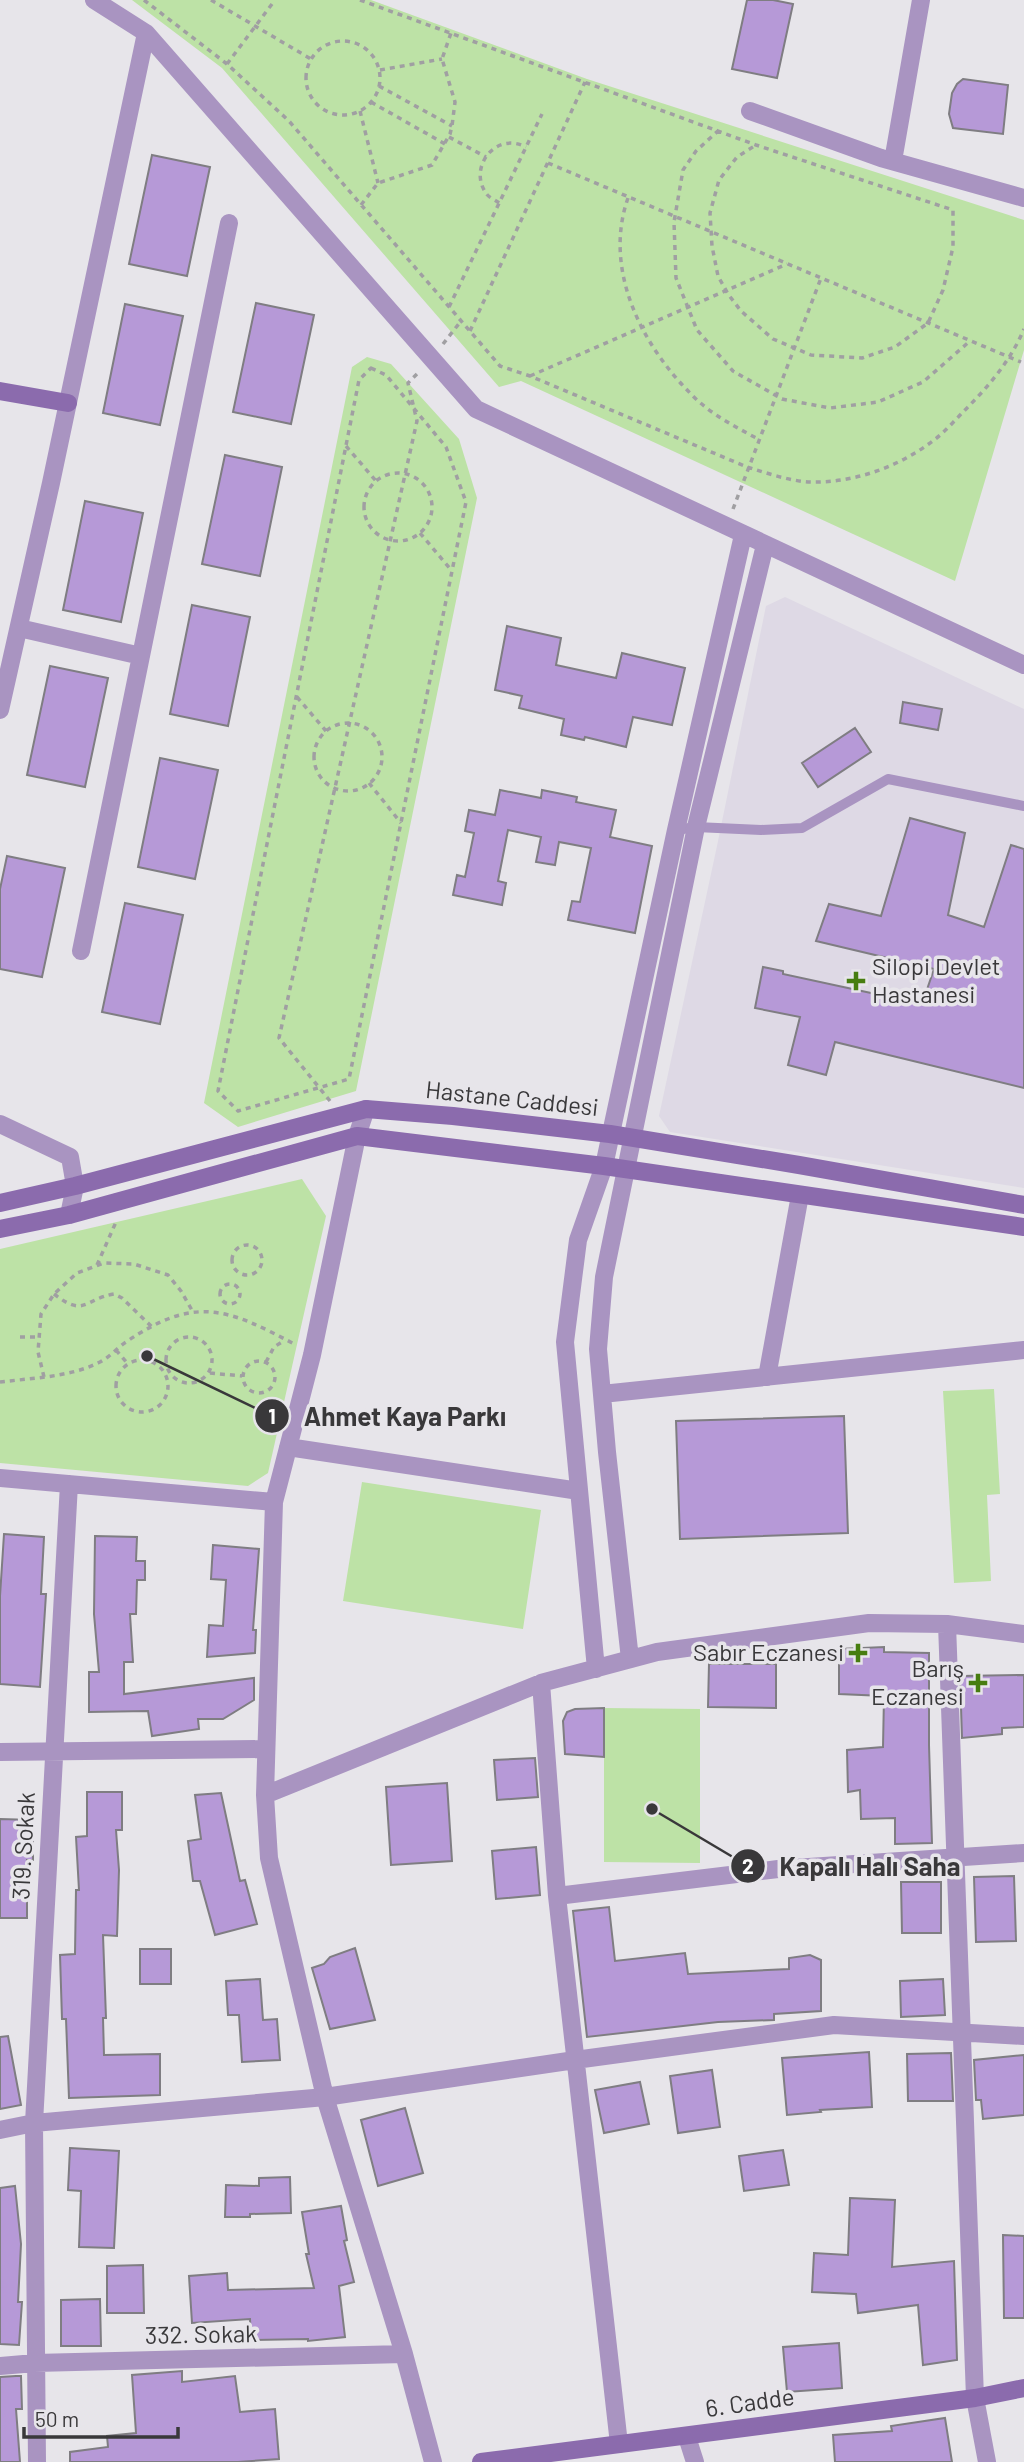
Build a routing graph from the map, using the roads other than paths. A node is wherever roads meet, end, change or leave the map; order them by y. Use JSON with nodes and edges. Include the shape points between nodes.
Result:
{"nodes":[{"id":1,"x":94,"y":0,"type":"edge"},
{"id":2,"x":921,"y":0,"type":"edge"},
{"id":3,"x":146,"y":33,"type":"junction"},
{"id":4,"x":750,"y":111,"type":"dead end"},
{"id":5,"x":893,"y":161,"type":"junction"},
{"id":6,"x":1024,"y":198,"type":"edge"},
{"id":7,"x":229,"y":223,"type":"dead end"},
{"id":8,"x":0,"y":391,"type":"edge"},
{"id":9,"x":68,"y":403,"type":"junction"},
{"id":10,"x":735,"y":531,"type":"junction"},
{"id":11,"x":765,"y":545,"type":"junction"},
{"id":12,"x":19,"y":628,"type":"junction"},
{"id":13,"x":141,"y":656,"type":"junction"},
{"id":14,"x":1024,"y":665,"type":"edge"},
{"id":15,"x":0,"y":710,"type":"edge"},
{"id":16,"x":1024,"y":806,"type":"edge"},
{"id":17,"x":696,"y":827,"type":"junction"},
{"id":18,"x":676,"y":830,"type":"junction"},
{"id":19,"x":81,"y":951,"type":"dead end"},
{"id":20,"x":366,"y":1109,"type":"junction"},
{"id":21,"x":0,"y":1124,"type":"edge"},
{"id":22,"x":610,"y":1134,"type":"junction"},
{"id":23,"x":358,"y":1136,"type":"junction"},
{"id":24,"x":632,"y":1137,"type":"junction"},
{"id":25,"x":604,"y":1166,"type":"junction"},
{"id":26,"x":625,"y":1169,"type":"junction"},
{"id":27,"x":75,"y":1186,"type":"junction"},
{"id":28,"x":800,"y":1195,"type":"junction"},
{"id":29,"x":0,"y":1203,"type":"edge"},
{"id":30,"x":1024,"y":1205,"type":"edge"},
{"id":31,"x":69,"y":1215,"type":"junction"},
{"id":32,"x":1024,"y":1227,"type":"edge"},
{"id":33,"x":0,"y":1229,"type":"edge"},
{"id":34,"x":1024,"y":1350,"type":"edge"},
{"id":35,"x":767,"y":1377,"type":"junction"},
{"id":36,"x":601,"y":1394,"type":"junction"},
{"id":37,"x":288,"y":1447,"type":"junction"},
{"id":38,"x":0,"y":1478,"type":"edge"},
{"id":39,"x":69,"y":1484,"type":"junction"},
{"id":40,"x":579,"y":1491,"type":"junction"},
{"id":41,"x":274,"y":1502,"type":"junction"},
{"id":42,"x":947,"y":1624,"type":"junction"},
{"id":43,"x":1024,"y":1634,"type":"edge"},
{"id":44,"x":630,"y":1660,"type":"junction"},
{"id":45,"x":596,"y":1669,"type":"junction"},
{"id":46,"x":541,"y":1683,"type":"junction"},
{"id":47,"x":266,"y":1749,"type":"junction"},
{"id":48,"x":54,"y":1750,"type":"junction"},
{"id":49,"x":0,"y":1752,"type":"edge"},
{"id":50,"x":265,"y":1795,"type":"junction"},
{"id":51,"x":1024,"y":1853,"type":"edge"},
{"id":52,"x":956,"y":1858,"type":"junction"},
{"id":53,"x":557,"y":1896,"type":"junction"},
{"id":54,"x":961,"y":2032,"type":"junction"},
{"id":55,"x":1024,"y":2036,"type":"edge"},
{"id":56,"x":575,"y":2060,"type":"junction"},
{"id":57,"x":325,"y":2097,"type":"junction"},
{"id":58,"x":34,"y":2123,"type":"junction"},
{"id":59,"x":0,"y":2130,"type":"edge"},
{"id":60,"x":404,"y":2354,"type":"junction"},
{"id":61,"x":35,"y":2363,"type":"junction"},
{"id":62,"x":0,"y":2366,"type":"edge"},
{"id":63,"x":1024,"y":2388,"type":"edge"},
{"id":64,"x":975,"y":2398,"type":"junction"},
{"id":65,"x":687,"y":2437,"type":"junction"},
{"id":66,"x":619,"y":2444,"type":"junction"},
{"id":67,"x":37,"y":2462,"type":"edge"},
{"id":68,"x":433,"y":2462,"type":"edge"},
{"id":69,"x":481,"y":2462,"type":"edge"},
{"id":70,"x":695,"y":2462,"type":"edge"},
{"id":71,"x":987,"y":2462,"type":"edge"}],
"edges":[{"from":1,"to":3,"type":"street"},
{"from":2,"to":5,"type":"street"},
{"from":3,"to":9,"type":"street"},
{"from":3,"to":10,"type":"street","via":[[476,409]]},
{"from":4,"to":5,"type":"street"},
{"from":5,"to":6,"type":"street"},
{"from":7,"to":13,"type":"street"},
{"from":8,"to":9,"type":"main road"},
{"from":9,"to":12,"type":"street"},
{"from":10,"to":11,"type":"street"},
{"from":10,"to":18,"type":"street"},
{"from":11,"to":14,"type":"street"},
{"from":11,"to":17,"type":"street"},
{"from":12,"to":13,"type":"street"},
{"from":12,"to":15,"type":"street"},
{"from":13,"to":19,"type":"street"},
{"from":16,"to":17,"type":"lane","via":[[888,779],[802,828]]},
{"from":17,"to":18,"type":"lane"},
{"from":17,"to":24,"type":"street"},
{"from":18,"to":22,"type":"street"},
{"from":20,"to":22,"type":"main road","name":"Hastane Caddesi"},
{"from":20,"to":23,"type":"street"},
{"from":20,"to":27,"type":"main road","name":"Hastane Caddesi"},
{"from":21,"to":27,"type":"street","via":[[71,1157]]},
{"from":22,"to":24,"type":"main road","name":"Hastane Caddesi"},
{"from":22,"to":25,"type":"street"},
{"from":23,"to":25,"type":"main road"},
{"from":23,"to":31,"type":"main road"},
{"from":23,"to":37,"type":"street"},
{"from":24,"to":26,"type":"street"},
{"from":24,"to":30,"type":"main road","name":"Hastane Caddesi"},
{"from":25,"to":26,"type":"main road"},
{"from":25,"to":40,"type":"street","via":[[578,1240],[565,1342]]},
{"from":26,"to":28,"type":"main road"},
{"from":26,"to":36,"type":"street","via":[[604,1277],[598,1349]]},
{"from":27,"to":29,"type":"main road","name":"Hastane Caddesi"},
{"from":27,"to":31,"type":"street"},
{"from":28,"to":32,"type":"main road"},
{"from":28,"to":35,"type":"street"},
{"from":31,"to":33,"type":"main road"},
{"from":34,"to":35,"type":"street"},
{"from":35,"to":36,"type":"street"},
{"from":36,"to":44,"type":"street"},
{"from":37,"to":40,"type":"street"},
{"from":37,"to":41,"type":"street"},
{"from":38,"to":39,"type":"street"},
{"from":39,"to":41,"type":"street"},
{"from":39,"to":48,"type":"street","name":"319. Sokak"},
{"from":40,"to":45,"type":"street"},
{"from":41,"to":47,"type":"street"},
{"from":42,"to":43,"type":"street"},
{"from":42,"to":44,"type":"street","via":[[869,1623],[657,1652]]},
{"from":42,"to":52,"type":"street"},
{"from":44,"to":45,"type":"street"},
{"from":45,"to":46,"type":"street"},
{"from":46,"to":50,"type":"street"},
{"from":46,"to":53,"type":"street"},
{"from":47,"to":48,"type":"street"},
{"from":47,"to":50,"type":"street"},
{"from":48,"to":49,"type":"street"},
{"from":48,"to":58,"type":"street","name":"319. Sokak"},
{"from":50,"to":57,"type":"street","via":[[269,1858]]},
{"from":51,"to":52,"type":"street"},
{"from":52,"to":53,"type":"street","via":[[778,1869]]},
{"from":52,"to":54,"type":"street"},
{"from":53,"to":56,"type":"street"},
{"from":54,"to":55,"type":"street"},
{"from":54,"to":56,"type":"street","via":[[834,2025]]},
{"from":54,"to":64,"type":"street"},
{"from":56,"to":57,"type":"street"},
{"from":56,"to":66,"type":"street"},
{"from":57,"to":58,"type":"street"},
{"from":57,"to":60,"type":"street"},
{"from":58,"to":59,"type":"street"},
{"from":58,"to":61,"type":"street","name":"319. Sokak"},
{"from":60,"to":61,"type":"street","name":"332. Sokak"},
{"from":60,"to":68,"type":"street"},
{"from":61,"to":62,"type":"street","name":"332. Sokak"},
{"from":61,"to":67,"type":"street","name":"319. Sokak"},
{"from":63,"to":64,"type":"main road","name":"6. Cadde"},
{"from":64,"to":65,"type":"main road","name":"6. Cadde"},
{"from":64,"to":71,"type":"street"},
{"from":65,"to":66,"type":"main road","name":"6. Cadde"},
{"from":65,"to":70,"type":"street"},
{"from":66,"to":69,"type":"main road","name":"6. Cadde"}]}
